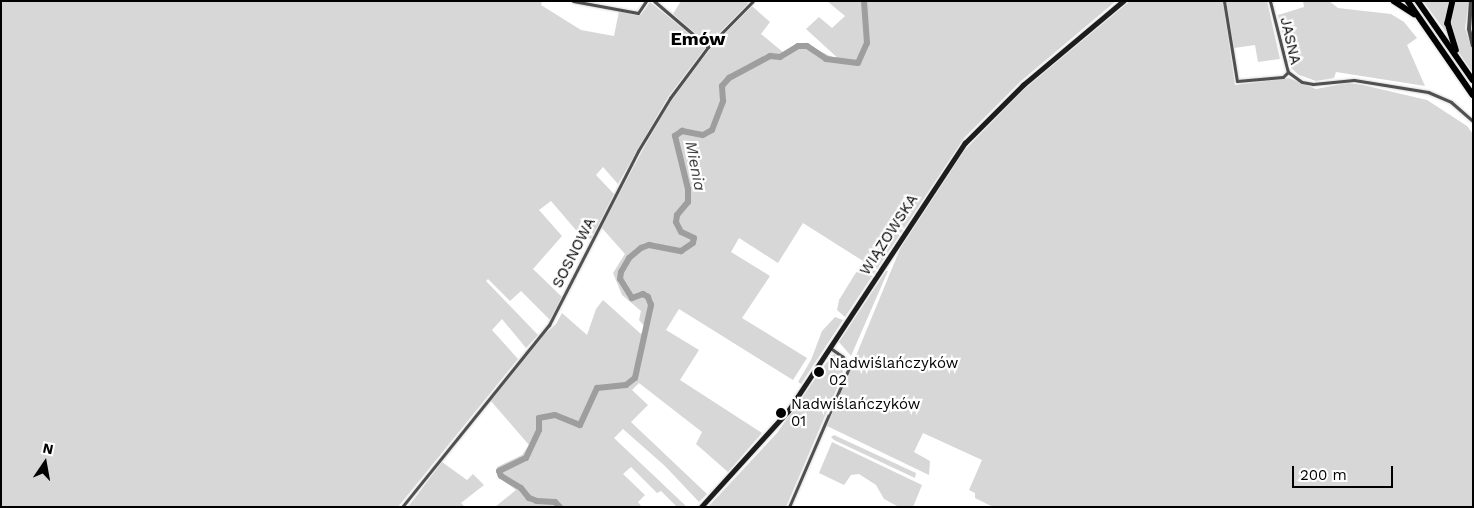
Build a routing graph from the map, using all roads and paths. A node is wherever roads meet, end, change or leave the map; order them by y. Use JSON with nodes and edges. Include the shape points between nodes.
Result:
{"nodes":[{"id":1,"x":573,"y":1,"type":"edge"},
{"id":2,"x":646,"y":1,"type":"edge"},
{"id":3,"x":654,"y":1,"type":"edge"},
{"id":4,"x":753,"y":1,"type":"edge"},
{"id":5,"x":1123,"y":1,"type":"edge"},
{"id":6,"x":1224,"y":1,"type":"edge"},
{"id":7,"x":1270,"y":1,"type":"edge"},
{"id":8,"x":1394,"y":1,"type":"edge"},
{"id":9,"x":1408,"y":1,"type":"edge"},
{"id":10,"x":1418,"y":1,"type":"edge"},
{"id":11,"x":1453,"y":1,"type":"edge"},
{"id":12,"x":1471,"y":1,"type":"edge"},
{"id":13,"x":1420,"y":19,"type":"junction"},
{"id":14,"x":1473,"y":46,"type":"edge"},
{"id":15,"x":708,"y":47,"type":"junction"},
{"id":16,"x":1459,"y":59,"type":"junction"},
{"id":17,"x":1288,"y":72,"type":"junction"},
{"id":18,"x":1473,"y":80,"type":"edge"},
{"id":19,"x":1473,"y":95,"type":"edge"},
{"id":20,"x":1473,"y":121,"type":"edge"},
{"id":21,"x":830,"y":348,"type":"junction"},
{"id":22,"x":402,"y":507,"type":"edge"},
{"id":23,"x":701,"y":507,"type":"edge"},
{"id":24,"x":789,"y":507,"type":"edge"}],
"edges":[{"from":1,"to":2,"type":"street","via":[[638,13]]},
{"from":3,"to":15,"type":"street"},
{"from":4,"to":15,"type":"street","name":"SOSNOWA"},
{"from":5,"to":21,"type":"main road","name":"WIĄZOWSKA","via":[[1023,85],[969,139]]},
{"from":6,"to":17,"type":"street","name":"JASNA","via":[[1237,81],[1283,77]]},
{"from":7,"to":17,"type":"street","name":"JASNA"},
{"from":8,"to":13,"type":"highway"},
{"from":9,"to":13,"type":"highway"},
{"from":10,"to":16,"type":"highway"},
{"from":11,"to":16,"type":"highway","via":[[1448,23]]},
{"from":12,"to":14,"type":"street","via":[[1469,29]]},
{"from":13,"to":19,"type":"highway"},
{"from":15,"to":22,"type":"street","name":"SOSNOWA","via":[[670,98],[638,151],[549,325]]},
{"from":16,"to":18,"type":"highway"},
{"from":17,"to":20,"type":"street","via":[[1302,82],[1313,84],[1354,80],[1428,92],[1451,102]]},
{"from":21,"to":23,"type":"main road","name":"WIĄZOWSKA","via":[[784,417]]},
{"from":21,"to":24,"type":"street","via":[[843,357],[848,368]]}]}
